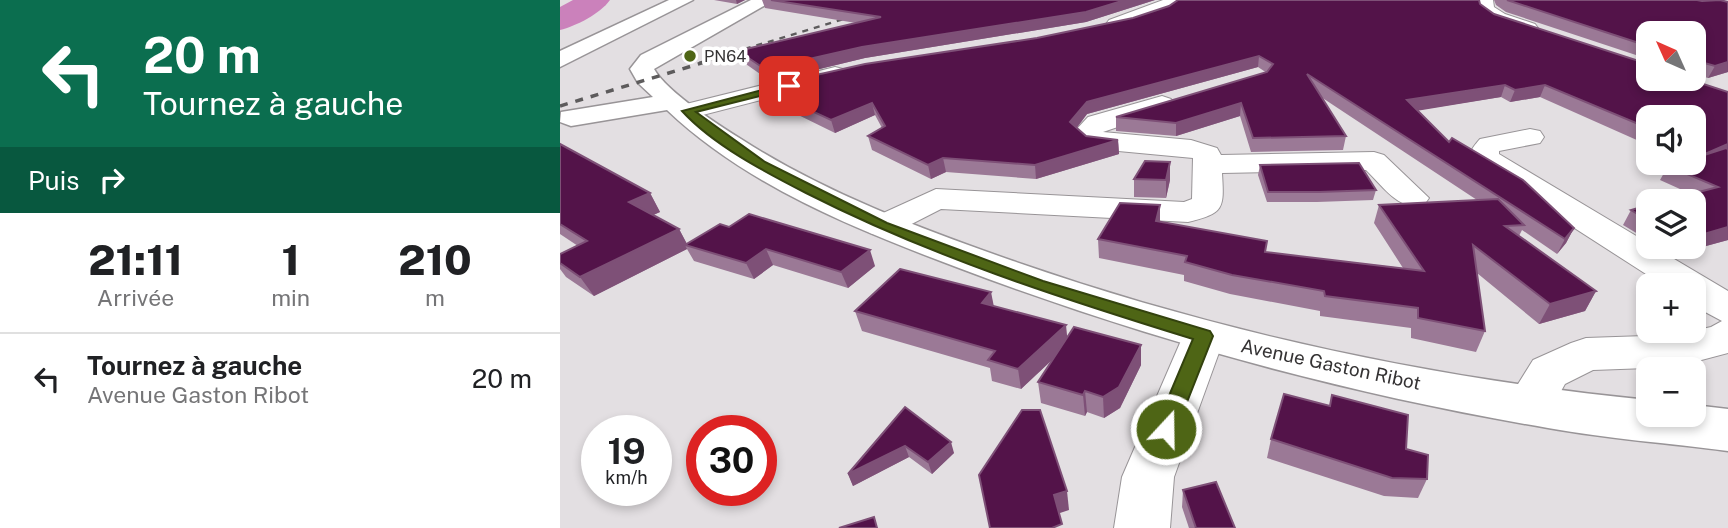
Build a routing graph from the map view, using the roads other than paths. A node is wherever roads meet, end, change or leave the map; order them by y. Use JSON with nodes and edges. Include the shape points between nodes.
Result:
{"nodes":[{"id":1,"x":684,"y":0,"type":"edge"},
{"id":2,"x":765,"y":0,"type":"edge"},
{"id":3,"x":1179,"y":0,"type":"edge"},
{"id":4,"x":1485,"y":0,"type":"edge"},
{"id":5,"x":1093,"y":29,"type":"edge"},
{"id":6,"x":1548,"y":35,"type":"edge"},
{"id":7,"x":560,"y":60,"type":"edge"},
{"id":8,"x":850,"y":70,"type":"edge"},
{"id":9,"x":1190,"y":96,"type":"edge"},
{"id":10,"x":672,"y":100,"type":"junction"},
{"id":11,"x":566,"y":120,"type":"edge"},
{"id":12,"x":1530,"y":137,"type":"dead end"},
{"id":13,"x":1210,"y":164,"type":"junction"},
{"id":14,"x":1413,"y":198,"type":"dead end"},
{"id":15,"x":882,"y":226,"type":"junction"},
{"id":16,"x":1671,"y":273,"type":"edge"},
{"id":17,"x":1706,"y":295,"type":"edge"},
{"id":18,"x":1728,"y":309,"type":"edge"},
{"id":19,"x":1728,"y":334,"type":"edge"},
{"id":20,"x":1204,"y":336,"type":"junction"},
{"id":21,"x":1529,"y":405,"type":"junction"},
{"id":22,"x":1728,"y":430,"type":"edge"},
{"id":23,"x":1142,"y":528,"type":"edge"}],
"edges":[{"from":1,"to":7,"type":"street"},
{"from":2,"to":10,"type":"street","via":[[649,60],[642,69]]},
{"from":3,"to":5,"type":"street"},
{"from":4,"to":6,"type":"street","via":[[1485,9],[1498,18]]},
{"from":8,"to":10,"type":"street"},
{"from":9,"to":13,"type":"street","via":[[1097,123],[1087,133],[1097,141],[1191,148],[1207,154]]},
{"from":10,"to":11,"type":"street"},
{"from":10,"to":15,"type":"street","name":"Avenue Gaston Ribot","via":[[761,164]]},
{"from":12,"to":16,"type":"street","via":[[1490,145],[1485,158]]},
{"from":13,"to":14,"type":"street","via":[[1374,161]]},
{"from":13,"to":15,"type":"street","via":[[1208,204],[1188,212],[936,199]]},
{"from":15,"to":20,"type":"street","name":"Avenue Gaston Ribot","via":[[1037,285]]},
{"from":17,"to":18,"type":"street"},
{"from":19,"to":21,"type":"street","via":[[1725,339],[1675,351],[1586,355],[1549,372]]},
{"from":20,"to":21,"type":"street","name":"Avenue Gaston Ribot"},
{"from":20,"to":23,"type":"street","via":[[1147,477]]},
{"from":21,"to":22,"type":"street","name":"Avenue Gaston Ribot"}]}
